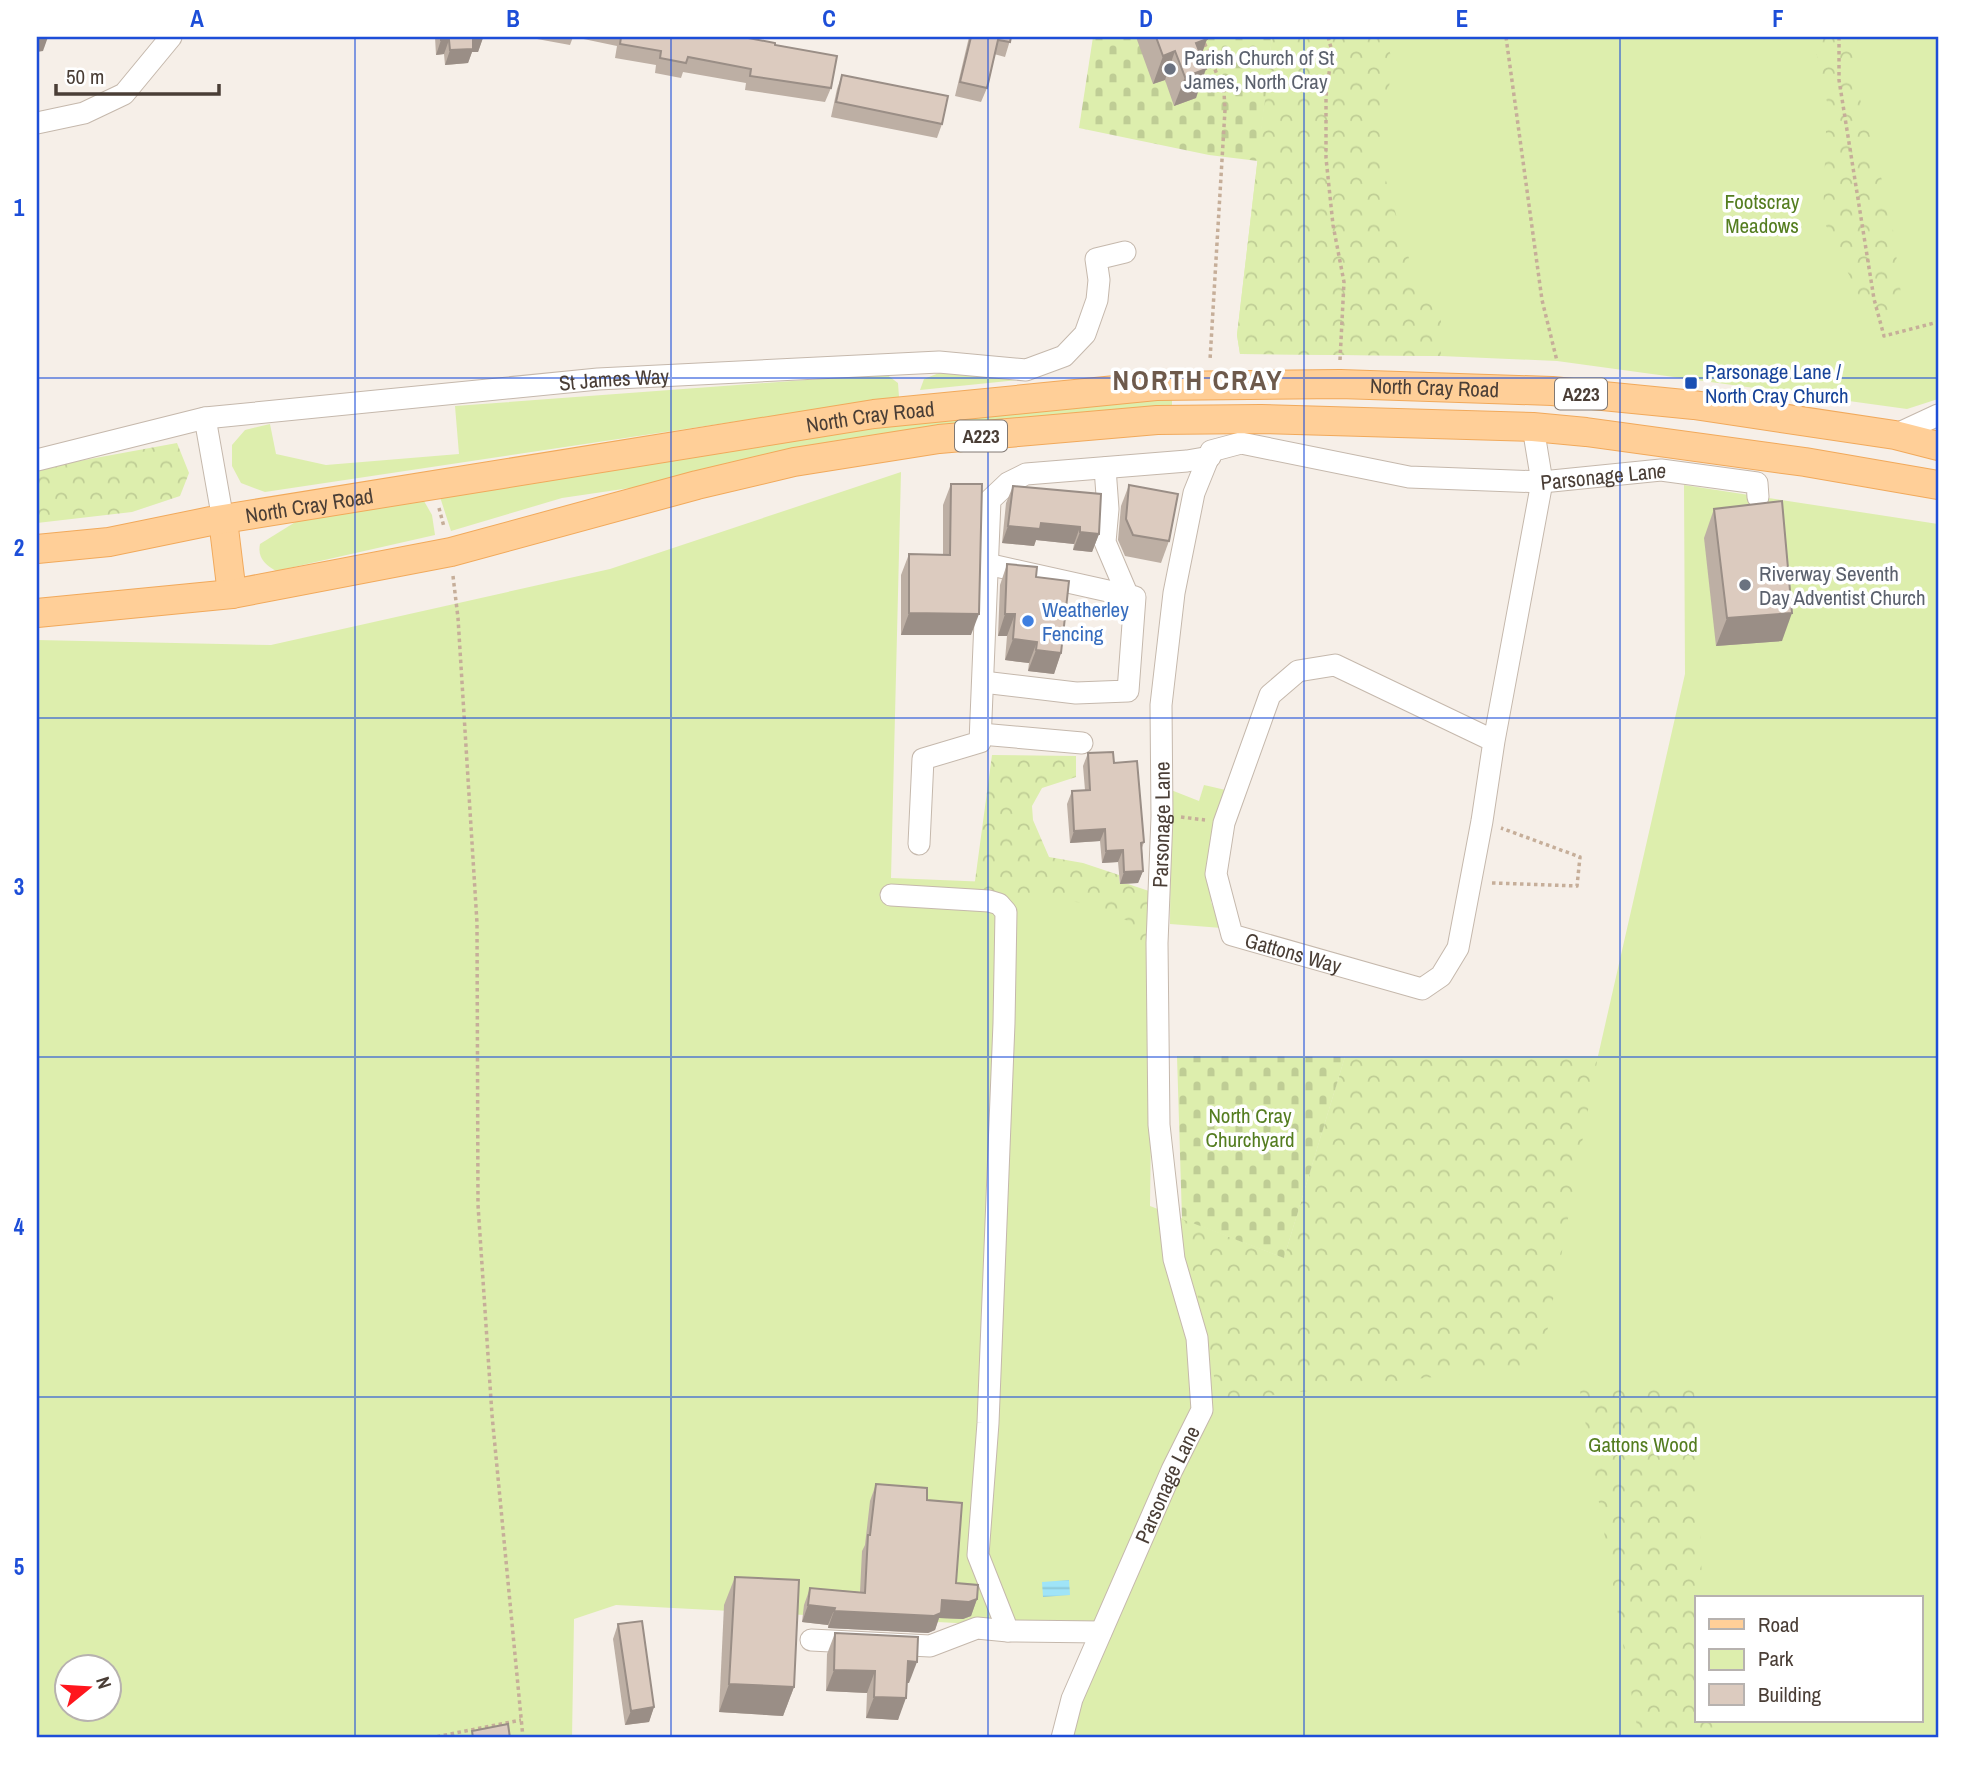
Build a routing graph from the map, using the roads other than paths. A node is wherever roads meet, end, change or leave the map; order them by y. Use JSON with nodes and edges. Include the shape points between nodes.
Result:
{"nodes":[{"id":1,"x":171,"y":37,"type":"edge"},
{"id":2,"x":37,"y":123,"type":"edge"},
{"id":3,"x":1125,"y":252,"type":"dead end"},
{"id":4,"x":1938,"y":415,"type":"edge"},
{"id":5,"x":205,"y":418,"type":"junction"},
{"id":6,"x":1533,"y":427,"type":"junction"},
{"id":7,"x":1895,"y":435,"type":"junction"},
{"id":8,"x":1938,"y":446,"type":"edge"},
{"id":9,"x":1210,"y":457,"type":"junction"},
{"id":10,"x":37,"y":460,"type":"edge"},
{"id":11,"x":1105,"y":468,"type":"junction"},
{"id":12,"x":1542,"y":482,"type":"junction"},
{"id":13,"x":1938,"y":485,"type":"edge"},
{"id":14,"x":1758,"y":497,"type":"dead end"},
{"id":15,"x":223,"y":520,"type":"junction"},
{"id":16,"x":37,"y":549,"type":"edge"},
{"id":17,"x":987,"y":564,"type":"junction"},
{"id":18,"x":232,"y":594,"type":"junction"},
{"id":19,"x":1128,"y":596,"type":"junction"},
{"id":20,"x":37,"y":613,"type":"edge"},
{"id":21,"x":983,"y":682,"type":"junction"},
{"id":22,"x":981,"y":734,"type":"junction"},
{"id":23,"x":1494,"y":741,"type":"junction"},
{"id":24,"x":1082,"y":743,"type":"dead end"},
{"id":25,"x":919,"y":844,"type":"dead end"},
{"id":26,"x":891,"y":895,"type":"dead end"},
{"id":27,"x":1008,"y":1631,"type":"junction"},
{"id":28,"x":1101,"y":1632,"type":"junction"},
{"id":29,"x":811,"y":1640,"type":"dead end"},
{"id":30,"x":1062,"y":1738,"type":"edge"}],
"edges":[{"from":1,"to":2,"type":"street","via":[[124,94],[84,113]]},
{"from":3,"to":5,"type":"street","name":"St James Way","via":[[1092,251],[1099,279],[1085,334],[1064,356],[1026,370],[939,362],[598,379]]},
{"from":4,"to":7,"type":"street"},
{"from":5,"to":10,"type":"street","name":"St James Way"},
{"from":5,"to":15,"type":"street"},
{"from":6,"to":12,"type":"street","name":"Gattons Way"},
{"from":6,"to":13,"type":"main road","name":"North Cray Road","number":"A223","via":[[1805,462]]},
{"from":6,"to":18,"type":"main road","name":"North Cray Road","number":"A223","via":[[1157,420],[939,439],[794,462],[451,552]]},
{"from":7,"to":8,"type":"main road","name":"North Cray Road","number":"A223"},
{"from":7,"to":15,"type":"main road","name":"North Cray Road","number":"A223","via":[[1694,405],[1552,391],[1340,384],[1156,386],[874,414]]},
{"from":9,"to":11,"type":"street"},
{"from":9,"to":12,"type":"street","name":"Parsonage Lane","via":[[1211,452],[1241,443],[1409,477]]},
{"from":9,"to":28,"type":"street","name":"Parsonage Lane","via":[[1194,493],[1174,593],[1161,705],[1157,943],[1159,1125],[1174,1259],[1197,1338],[1202,1410]]},
{"from":11,"to":17,"type":"street","via":[[1026,474],[1008,483],[989,500]]},
{"from":11,"to":19,"type":"street","via":[[1105,542]]},
{"from":12,"to":14,"type":"street","name":"Parsonage Lane","via":[[1661,470],[1757,483]]},
{"from":12,"to":23,"type":"street","name":"Gattons Way"},
{"from":15,"to":16,"type":"main road","name":"North Cray Road","number":"A223","via":[[109,542]]},
{"from":15,"to":18,"type":"main road","name":"North Cray Road"},
{"from":17,"to":19,"type":"street"},
{"from":17,"to":21,"type":"street"},
{"from":18,"to":20,"type":"main road","name":"North Cray Road","number":"A223"},
{"from":19,"to":21,"type":"street","via":[[1135,597],[1128,691],[1076,693]]},
{"from":21,"to":22,"type":"street"},
{"from":22,"to":24,"type":"street"},
{"from":22,"to":25,"type":"street","via":[[980,742],[923,759]]},
{"from":23,"to":23,"type":"street","name":"Gattons Way","via":[[1458,948],[1441,976],[1422,989],[1231,934],[1216,874],[1224,823],[1270,695],[1298,671],[1335,665]]},
{"from":26,"to":27,"type":"street","via":[[989,901],[1006,912],[989,1409],[978,1555]]},
{"from":27,"to":28,"type":"street"},
{"from":27,"to":29,"type":"street","via":[[977,1628],[930,1646]]},
{"from":28,"to":30,"type":"street","name":"Parsonage Lane","via":[[1072,1699]]}]}
